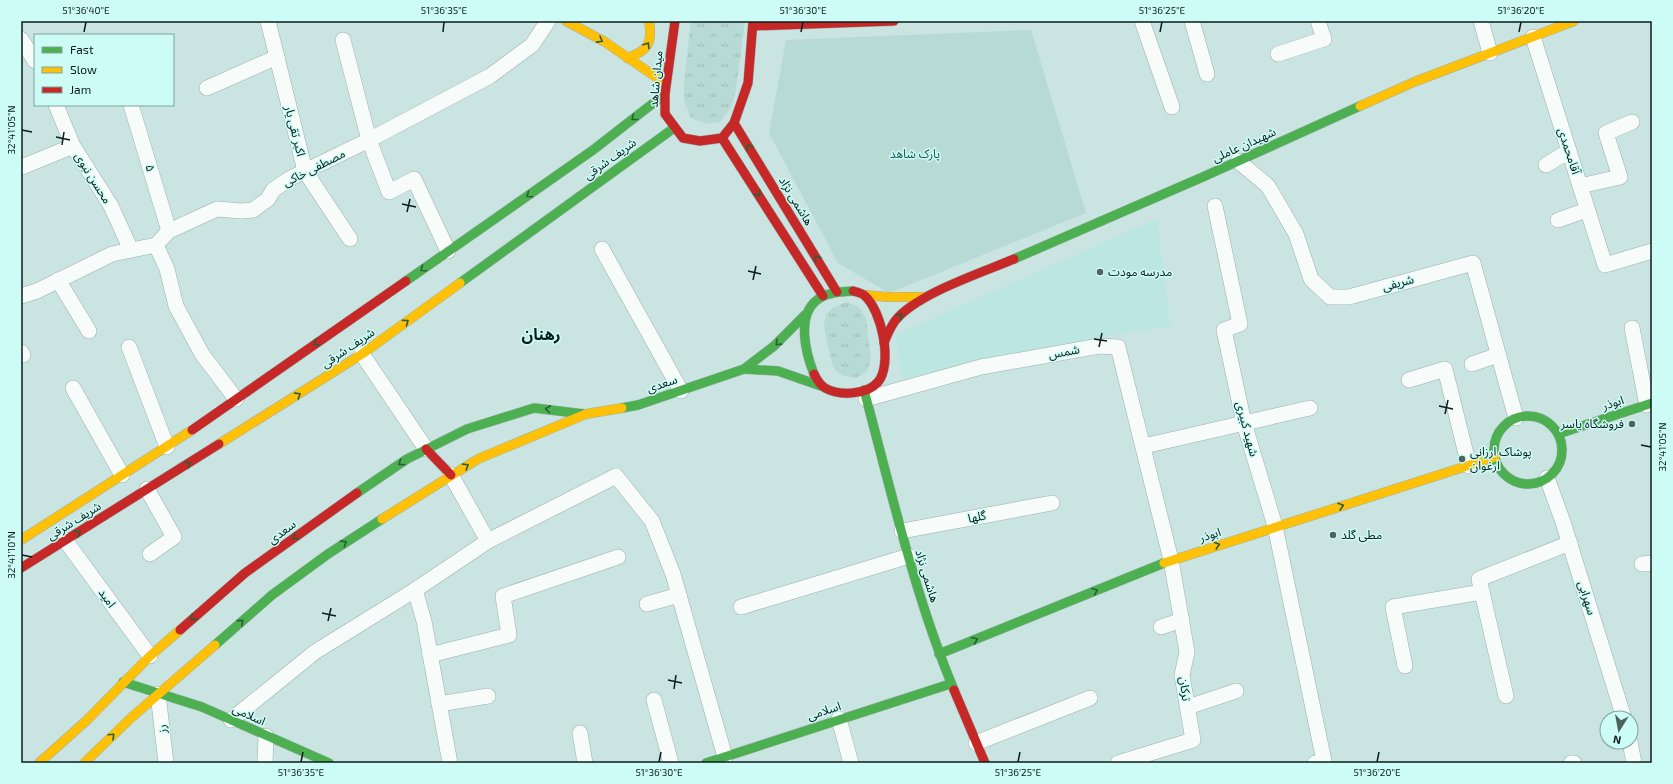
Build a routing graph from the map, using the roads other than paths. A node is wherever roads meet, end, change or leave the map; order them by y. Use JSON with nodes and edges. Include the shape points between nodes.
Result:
{"nodes":[{"id":1,"x":268,"y":21,"type":"edge"},
{"id":2,"x":548,"y":21,"type":"edge"},
{"id":3,"x":566,"y":21,"type":"edge"},
{"id":4,"x":650,"y":21,"type":"edge"},
{"id":5,"x":675,"y":21,"type":"edge"},
{"id":6,"x":870,"y":21,"type":"edge"},
{"id":7,"x":894,"y":21,"type":"edge"},
{"id":8,"x":1142,"y":21,"type":"edge"},
{"id":9,"x":1192,"y":21,"type":"edge"},
{"id":10,"x":1318,"y":21,"type":"edge"},
{"id":11,"x":1481,"y":21,"type":"edge"},
{"id":12,"x":1574,"y":21,"type":"edge"},
{"id":13,"x":753,"y":23,"type":"edge"},
{"id":14,"x":1533,"y":37,"type":"junction"},
{"id":15,"x":21,"y":39,"type":"edge"},
{"id":16,"x":343,"y":40,"type":"dead end"},
{"id":17,"x":1490,"y":53,"type":"junction"},
{"id":18,"x":1278,"y":54,"type":"dead end"},
{"id":19,"x":277,"y":58,"type":"junction"},
{"id":20,"x":627,"y":58,"type":"junction"},
{"id":21,"x":34,"y":59,"type":"edge"},
{"id":22,"x":1207,"y":74,"type":"dead end"},
{"id":23,"x":666,"y":84,"type":"junction"},
{"id":24,"x":207,"y":88,"type":"dead end"},
{"id":25,"x":665,"y":94,"type":"junction"},
{"id":26,"x":56,"y":106,"type":"edge"},
{"id":27,"x":131,"y":106,"type":"edge"},
{"id":28,"x":1172,"y":107,"type":"dead end"},
{"id":29,"x":1632,"y":122,"type":"dead end"},
{"id":30,"x":734,"y":123,"type":"junction"},
{"id":31,"x":674,"y":128,"type":"junction"},
{"id":32,"x":722,"y":138,"type":"junction"},
{"id":33,"x":369,"y":140,"type":"junction"},
{"id":34,"x":73,"y":146,"type":"junction"},
{"id":35,"x":1569,"y":151,"type":"junction"},
{"id":36,"x":1238,"y":160,"type":"junction"},
{"id":37,"x":1546,"y":165,"type":"dead end"},
{"id":38,"x":22,"y":167,"type":"edge"},
{"id":39,"x":305,"y":171,"type":"junction"},
{"id":40,"x":1580,"y":186,"type":"junction"},
{"id":41,"x":1215,"y":206,"type":"dead end"},
{"id":42,"x":1587,"y":210,"type":"junction"},
{"id":43,"x":1558,"y":220,"type":"dead end"},
{"id":44,"x":169,"y":231,"type":"junction"},
{"id":45,"x":350,"y":239,"type":"dead end"},
{"id":46,"x":156,"y":245,"type":"junction"},
{"id":47,"x":602,"y":249,"type":"dead end"},
{"id":48,"x":131,"y":250,"type":"junction"},
{"id":49,"x":448,"y":251,"type":"junction"},
{"id":50,"x":1652,"y":251,"type":"edge"},
{"id":51,"x":58,"y":280,"type":"junction"},
{"id":52,"x":837,"y":292,"type":"junction"},
{"id":53,"x":864,"y":295,"type":"junction"},
{"id":54,"x":21,"y":296,"type":"edge"},
{"id":55,"x":823,"y":296,"type":"junction"},
{"id":56,"x":926,"y":297,"type":"junction"},
{"id":57,"x":805,"y":315,"type":"junction"},
{"id":58,"x":1632,"y":328,"type":"dead end"},
{"id":59,"x":89,"y":331,"type":"dead end"},
{"id":60,"x":884,"y":343,"type":"junction"},
{"id":61,"x":129,"y":347,"type":"dead end"},
{"id":62,"x":362,"y":354,"type":"junction"},
{"id":63,"x":1498,"y":355,"type":"junction"},
{"id":64,"x":1472,"y":364,"type":"dead end"},
{"id":65,"x":744,"y":369,"type":"junction"},
{"id":66,"x":1409,"y":380,"type":"dead end"},
{"id":67,"x":821,"y":386,"type":"junction"},
{"id":68,"x":73,"y":388,"type":"dead end"},
{"id":69,"x":681,"y":391,"type":"junction"},
{"id":70,"x":865,"y":395,"type":"junction"},
{"id":71,"x":236,"y":399,"type":"junction"},
{"id":72,"x":1649,"y":404,"type":"edge"},
{"id":73,"x":1310,"y":408,"type":"dead end"},
{"id":74,"x":586,"y":414,"type":"junction"},
{"id":75,"x":1516,"y":418,"type":"junction"},
{"id":76,"x":1244,"y":423,"type":"junction"},
{"id":77,"x":1558,"y":434,"type":"junction"},
{"id":78,"x":1144,"y":446,"type":"junction"},
{"id":79,"x":167,"y":447,"type":"junction"},
{"id":80,"x":426,"y":449,"type":"junction"},
{"id":81,"x":1495,"y":457,"type":"junction"},
{"id":82,"x":1469,"y":466,"type":"junction"},
{"id":83,"x":452,"y":475,"type":"junction"},
{"id":84,"x":122,"y":476,"type":"junction"},
{"id":85,"x":1547,"y":478,"type":"junction"},
{"id":86,"x":147,"y":490,"type":"junction"},
{"id":87,"x":1052,"y":503,"type":"dead end"},
{"id":88,"x":1275,"y":526,"type":"junction"},
{"id":89,"x":902,"y":531,"type":"junction"},
{"id":90,"x":21,"y":540,"type":"edge"},
{"id":91,"x":66,"y":540,"type":"junction"},
{"id":92,"x":488,"y":541,"type":"junction"},
{"id":93,"x":1570,"y":543,"type":"junction"},
{"id":94,"x":150,"y":554,"type":"dead end"},
{"id":95,"x":909,"y":556,"type":"junction"},
{"id":96,"x":618,"y":557,"type":"dead end"},
{"id":97,"x":1171,"y":560,"type":"junction"},
{"id":98,"x":21,"y":568,"type":"edge"},
{"id":99,"x":415,"y":590,"type":"junction"},
{"id":100,"x":1482,"y":592,"type":"junction"},
{"id":101,"x":679,"y":595,"type":"junction"},
{"id":102,"x":647,"y":604,"type":"dead end"},
{"id":103,"x":742,"y":607,"type":"dead end"},
{"id":104,"x":1182,"y":620,"type":"junction"},
{"id":105,"x":1161,"y":627,"type":"dead end"},
{"id":106,"x":939,"y":654,"type":"junction"},
{"id":107,"x":430,"y":655,"type":"junction"},
{"id":108,"x":150,"y":656,"type":"junction"},
{"id":109,"x":1405,"y":666,"type":"dead end"},
{"id":110,"x":123,"y":682,"type":"junction"},
{"id":111,"x":950,"y":684,"type":"junction"},
{"id":112,"x":1236,"y":691,"type":"dead end"},
{"id":113,"x":158,"y":694,"type":"junction"},
{"id":114,"x":488,"y":696,"type":"dead end"},
{"id":115,"x":1506,"y":696,"type":"dead end"},
{"id":116,"x":1090,"y":698,"type":"dead end"},
{"id":117,"x":654,"y":700,"type":"dead end"},
{"id":118,"x":439,"y":704,"type":"junction"},
{"id":119,"x":1188,"y":706,"type":"junction"},
{"id":120,"x":1622,"y":710,"type":"edge"},
{"id":121,"x":840,"y":719,"type":"junction"},
{"id":122,"x":231,"y":720,"type":"junction"},
{"id":123,"x":580,"y":733,"type":"dead end"},
{"id":124,"x":266,"y":736,"type":"junction"},
{"id":125,"x":976,"y":743,"type":"junction"},
{"id":126,"x":1632,"y":750,"type":"edge"},
{"id":127,"x":715,"y":761,"type":"edge"},
{"id":128,"x":39,"y":763,"type":"edge"},
{"id":129,"x":84,"y":763,"type":"edge"},
{"id":130,"x":166,"y":763,"type":"edge"},
{"id":131,"x":265,"y":763,"type":"edge"},
{"id":132,"x":329,"y":763,"type":"edge"},
{"id":133,"x":450,"y":763,"type":"edge"},
{"id":134,"x":585,"y":763,"type":"edge"},
{"id":135,"x":671,"y":763,"type":"edge"},
{"id":136,"x":850,"y":763,"type":"edge"},
{"id":137,"x":985,"y":763,"type":"edge"},
{"id":138,"x":1118,"y":763,"type":"edge"},
{"id":139,"x":1315,"y":763,"type":"edge"},
{"id":140,"x":1634,"y":763,"type":"edge"}],
"edges":[{"from":1,"to":19,"type":"street","name":"اکبر تقی یار"},
{"from":2,"to":33,"type":"street","name":"مصطفی خاکی","via":[[532,45],[490,76]]},
{"from":3,"to":20,"type":"street","one_way":true,"via":[[605,42]]},
{"from":20,"to":4,"type":"street","one_way":true,"via":[[639,54],[648,45],[652,33]]},
{"from":5,"to":23,"type":"street","name":"میدان شاهد"},
{"from":6,"to":7,"type":"street"},
{"from":6,"to":13,"type":"street"},
{"from":8,"to":28,"type":"street"},
{"from":9,"to":22,"type":"street"},
{"from":10,"to":18,"type":"street","via":[[1324,39]]},
{"from":11,"to":17,"type":"street"},
{"from":12,"to":14,"type":"street","name":"شهیدان عاملی"},
{"from":13,"to":30,"type":"street","via":[[748,84]]},
{"from":14,"to":17,"type":"street","name":"شهیدان عاملی"},
{"from":14,"to":35,"type":"street","name":"آقامحمدی"},
{"from":15,"to":21,"type":"street"},
{"from":16,"to":33,"type":"street"},
{"from":17,"to":36,"type":"street","name":"شهیدان عاملی","via":[[1414,82]]},
{"from":19,"to":24,"type":"street"},
{"from":19,"to":39,"type":"street","name":"اکبر تقی یار"},
{"from":20,"to":23,"type":"street"},
{"from":23,"to":25,"type":"street","name":"میدان شاهد"},
{"from":25,"to":31,"type":"street","name":"میدان شاهد","via":[[665,114]]},
{"from":25,"to":49,"type":"street","name":"شریف شرقی","one_way":true,"via":[[593,150]]},
{"from":26,"to":34,"type":"street","name":"محسن نبوی"},
{"from":27,"to":44,"type":"street","name":"۵"},
{"from":29,"to":40,"type":"street","via":[[1606,133],[1620,177]]},
{"from":30,"to":32,"type":"street"},
{"from":52,"to":30,"type":"street","name":"هاشمی نژاد","one_way":true},
{"from":31,"to":32,"type":"street","name":"میدان شاهد","via":[[683,138],[700,141]]},
{"from":62,"to":31,"type":"street","name":"شریف شرقی","one_way":true},
{"from":32,"to":55,"type":"street","one_way":true},
{"from":33,"to":39,"type":"street","name":"مصطفی خاکی"},
{"from":33,"to":49,"type":"street","via":[[389,192],[414,178]]},
{"from":34,"to":38,"type":"street"},
{"from":34,"to":48,"type":"street","name":"محسن نبوی","via":[[111,206]]},
{"from":35,"to":37,"type":"street"},
{"from":35,"to":40,"type":"street","name":"آقامحمدی"},
{"from":36,"to":56,"type":"street","name":"شهیدان عاملی"},
{"from":36,"to":63,"type":"street","name":"شریفی","via":[[1268,186],[1296,234],[1311,279],[1330,297],[1349,297],[1473,263]]},
{"from":39,"to":44,"type":"street","name":"مصطفی خاکی","via":[[273,190],[268,199],[253,210],[217,209]]},
{"from":39,"to":45,"type":"street","name":"اکبر تقی یار"},
{"from":40,"to":42,"type":"street","name":"آقامحمدی"},
{"from":41,"to":76,"type":"street","name":"شهید کبیری","via":[[1240,324],[1224,330]]},
{"from":42,"to":43,"type":"street"},
{"from":42,"to":50,"type":"street","name":"آقامحمدی","via":[[1605,265]]},
{"from":44,"to":46,"type":"street","name":"مصطفی خاکی"},
{"from":46,"to":48,"type":"street"},
{"from":46,"to":71,"type":"street","via":[[166,269],[176,306],[202,354]]},
{"from":47,"to":69,"type":"street"},
{"from":48,"to":51,"type":"street","via":[[112,254]]},
{"from":49,"to":71,"type":"street","name":"شریف شرقی","one_way":true},
{"from":51,"to":54,"type":"street"},
{"from":51,"to":59,"type":"street"},
{"from":52,"to":53,"type":"street","via":[[853,291]]},
{"from":52,"to":55,"type":"street"},
{"from":53,"to":56,"type":"street","name":"شهیدان عاملی","via":[[888,298]]},
{"from":53,"to":60,"type":"street","via":[[880,322]]},
{"from":55,"to":57,"type":"street","via":[[812,304]]},
{"from":60,"to":56,"type":"street","name":"شهیدان عاملی","one_way":true,"via":[[889,329],[898,316]]},
{"from":57,"to":65,"type":"street","one_way":true,"via":[[774,346]]},
{"from":57,"to":67,"type":"street","via":[[806,344]]},
{"from":58,"to":72,"type":"street"},
{"from":60,"to":70,"type":"street","via":[[884,372],[878,383]]},
{"from":61,"to":79,"type":"street"},
{"from":62,"to":80,"type":"street"},
{"from":86,"to":62,"type":"street","name":"شریف شرقی","one_way":true},
{"from":63,"to":64,"type":"street"},
{"from":63,"to":75,"type":"street","name":"شریفی"},
{"from":65,"to":67,"type":"street","via":[[778,371]]},
{"from":65,"to":69,"type":"street","name":"سعدی"},
{"from":66,"to":82,"type":"street","via":[[1445,368]]},
{"from":67,"to":70,"type":"street","via":[[834,392]]},
{"from":68,"to":84,"type":"street"},
{"from":69,"to":74,"type":"street","name":"سعدی","via":[[638,405]]},
{"from":70,"to":78,"type":"street","name":"شمس","via":[[981,368],[1099,346],[1118,346]]},
{"from":70,"to":89,"type":"street","name":"هاشمی نژاد"},
{"from":71,"to":79,"type":"street","name":"شریف شرقی"},
{"from":72,"to":77,"type":"street","name":"ابوذر"},
{"from":73,"to":76,"type":"street"},
{"from":74,"to":80,"type":"street","name":"سعدی","one_way":true,"via":[[534,408],[467,429]]},
{"from":83,"to":74,"type":"street","name":"سعدی","one_way":true,"via":[[478,459]]},
{"from":75,"to":77,"type":"street","via":[[1540,418],[1551,424]]},
{"from":75,"to":81,"type":"street","via":[[1506,424],[1498,434],[1494,445]]},
{"from":76,"to":78,"type":"street"},
{"from":76,"to":88,"type":"street","name":"شهید کبیری"},
{"from":77,"to":85,"type":"street","via":[[1562,446],[1561,458],[1556,469]]},
{"from":78,"to":97,"type":"street","name":"شمس"},
{"from":79,"to":84,"type":"street","name":"شریف شرقی"},
{"from":80,"to":83,"type":"street"},
{"from":80,"to":108,"type":"street","name":"سعدی","one_way":true,"via":[[323,516],[251,569]]},
{"from":81,"to":82,"type":"street","name":"ابوذر"},
{"from":81,"to":85,"type":"street","via":[[1500,469],[1510,478],[1522,483],[1535,483]]},
{"from":88,"to":82,"type":"street","name":"ابوذر","one_way":true},
{"from":83,"to":92,"type":"street"},
{"from":113,"to":83,"type":"street","name":"سعدی","one_way":true,"via":[[272,595],[328,554]]},
{"from":84,"to":90,"type":"street","name":"شریف شرقی"},
{"from":85,"to":93,"type":"street","name":"سهرابی"},
{"from":91,"to":86,"type":"street","name":"شریف شرقی","one_way":true},
{"from":86,"to":94,"type":"street","via":[[174,537]]},
{"from":87,"to":89,"type":"street","name":"گلها"},
{"from":97,"to":88,"type":"street","name":"ابوذر","one_way":true},
{"from":88,"to":139,"type":"street","name":"شهید کبیری","via":[[1324,761]]},
{"from":89,"to":95,"type":"street","name":"هاشمی نژاد"},
{"from":91,"to":98,"type":"street","name":"شریف شرقی"},
{"from":91,"to":108,"type":"street","name":"امید"},
{"from":92,"to":99,"type":"street"},
{"from":92,"to":101,"type":"street","via":[[616,476],[652,521]]},
{"from":93,"to":100,"type":"street","via":[[1479,579]]},
{"from":93,"to":120,"type":"street","name":"سهرابی"},
{"from":95,"to":103,"type":"street"},
{"from":95,"to":106,"type":"street","name":"هاشمی نژاد"},
{"from":96,"to":107,"type":"street","via":[[503,596],[509,634]]},
{"from":97,"to":104,"type":"street","name":"ترکان"},
{"from":106,"to":97,"type":"street","name":"ابوذر","one_way":true},
{"from":99,"to":107,"type":"street"},
{"from":99,"to":122,"type":"street","via":[[315,652]]},
{"from":100,"to":109,"type":"street","via":[[1393,607]]},
{"from":100,"to":115,"type":"street"},
{"from":101,"to":102,"type":"street"},
{"from":101,"to":127,"type":"street"},
{"from":104,"to":105,"type":"street"},
{"from":104,"to":119,"type":"street","name":"ترکان","via":[[1187,652],[1182,675]]},
{"from":106,"to":111,"type":"street","name":"هاشمی نژاد"},
{"from":107,"to":118,"type":"street"},
{"from":108,"to":110,"type":"street","name":"سعدی"},
{"from":110,"to":113,"type":"street","name":"اسلامی"},
{"from":110,"to":128,"type":"street","name":"سعدی","via":[[86,721]]},
{"from":111,"to":121,"type":"street","name":"اسلامی"},
{"from":111,"to":125,"type":"street","name":"هاشمی نژاد"},
{"from":112,"to":119,"type":"street"},
{"from":113,"to":122,"type":"street","name":"اسلامی","via":[[202,707]]},
{"from":129,"to":113,"type":"street","name":"سعدی","one_way":true},
{"from":113,"to":130,"type":"street","name":"رز"},
{"from":114,"to":118,"type":"street"},
{"from":116,"to":125,"type":"street"},
{"from":117,"to":135,"type":"street"},
{"from":118,"to":133,"type":"street"},
{"from":119,"to":138,"type":"street","name":"ترکان","via":[[1193,740]]},
{"from":121,"to":127,"type":"street","name":"اسلامی"},
{"from":121,"to":136,"type":"street"},
{"from":122,"to":124,"type":"street","name":"اسلامی"},
{"from":123,"to":134,"type":"street"},
{"from":124,"to":131,"type":"street"},
{"from":124,"to":132,"type":"street","name":"اسلامی"},
{"from":125,"to":137,"type":"street","name":"هاشمی نژاد"},
{"from":126,"to":140,"type":"street"}]}
